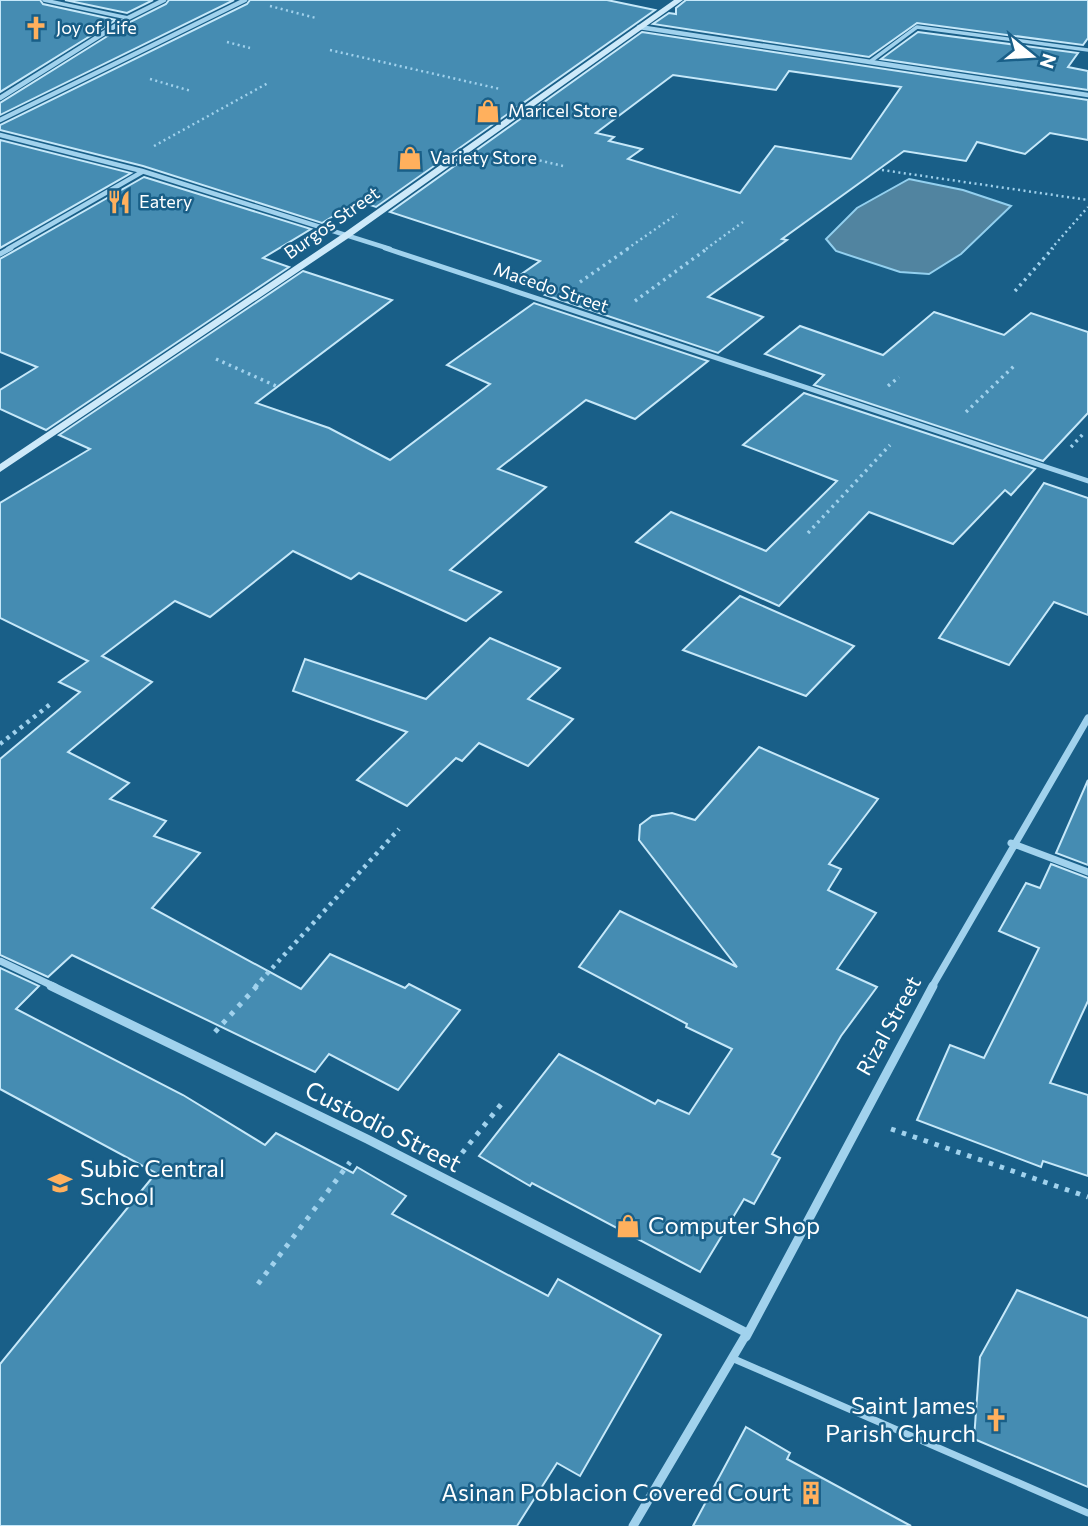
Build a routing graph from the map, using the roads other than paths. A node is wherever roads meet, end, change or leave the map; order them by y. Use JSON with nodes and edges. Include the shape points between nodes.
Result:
{"nodes":[{"id":1,"x":44,"y":0,"type":"edge"},
{"id":2,"x":164,"y":0,"type":"edge"},
{"id":3,"x":245,"y":0,"type":"edge"},
{"id":4,"x":679,"y":0,"type":"edge"},
{"id":5,"x":128,"y":18,"type":"junction"},
{"id":6,"x":639,"y":27,"type":"junction"},
{"id":7,"x":1088,"y":50,"type":"edge"},
{"id":8,"x":872,"y":61,"type":"junction"},
{"id":9,"x":1088,"y":95,"type":"edge"},
{"id":10,"x":0,"y":98,"type":"edge"},
{"id":11,"x":0,"y":120,"type":"edge"},
{"id":12,"x":0,"y":135,"type":"edge"},
{"id":13,"x":142,"y":172,"type":"junction"},
{"id":14,"x":347,"y":234,"type":"junction"},
{"id":15,"x":0,"y":254,"type":"edge"},
{"id":16,"x":0,"y":469,"type":"edge"},
{"id":17,"x":1088,"y":481,"type":"edge"},
{"id":18,"x":1088,"y":718,"type":"edge"},
{"id":19,"x":1011,"y":843,"type":"junction"},
{"id":20,"x":1088,"y":872,"type":"edge"},
{"id":21,"x":0,"y":961,"type":"edge"},
{"id":22,"x":747,"y":1333,"type":"joint"},
{"id":23,"x":734,"y":1359,"type":"junction"},
{"id":24,"x":1088,"y":1513,"type":"edge"},
{"id":25,"x":634,"y":1526,"type":"edge"}],
"edges":[{"from":1,"to":5,"type":"lane"},
{"from":2,"to":5,"type":"street"},
{"from":3,"to":11,"type":"street"},
{"from":4,"to":6,"type":"street","name":"Burgos Street"},
{"from":5,"to":10,"type":"street"},
{"from":6,"to":8,"type":"street"},
{"from":6,"to":14,"type":"street","name":"Burgos Street"},
{"from":7,"to":8,"type":"lane","via":[[920,27]]},
{"from":8,"to":9,"type":"street"},
{"from":12,"to":13,"type":"street","name":"Macedo Street"},
{"from":13,"to":14,"type":"street","name":"Macedo Street"},
{"from":13,"to":15,"type":"street"},
{"from":14,"to":16,"type":"street","name":"Burgos Street"},
{"from":14,"to":17,"type":"street","name":"Macedo Street"},
{"from":18,"to":19,"type":"street","name":"Rizal Street"},
{"from":19,"to":20,"type":"street"},
{"from":19,"to":23,"type":"street","name":"Rizal Street"},
{"from":21,"to":22,"type":"street","name":"Custodio Street","via":[[367,1139]]},
{"from":22,"to":23,"type":"street","name":"Rizal Street"},
{"from":23,"to":24,"type":"lane"},
{"from":23,"to":25,"type":"street","name":"Rizal Street"}]}
